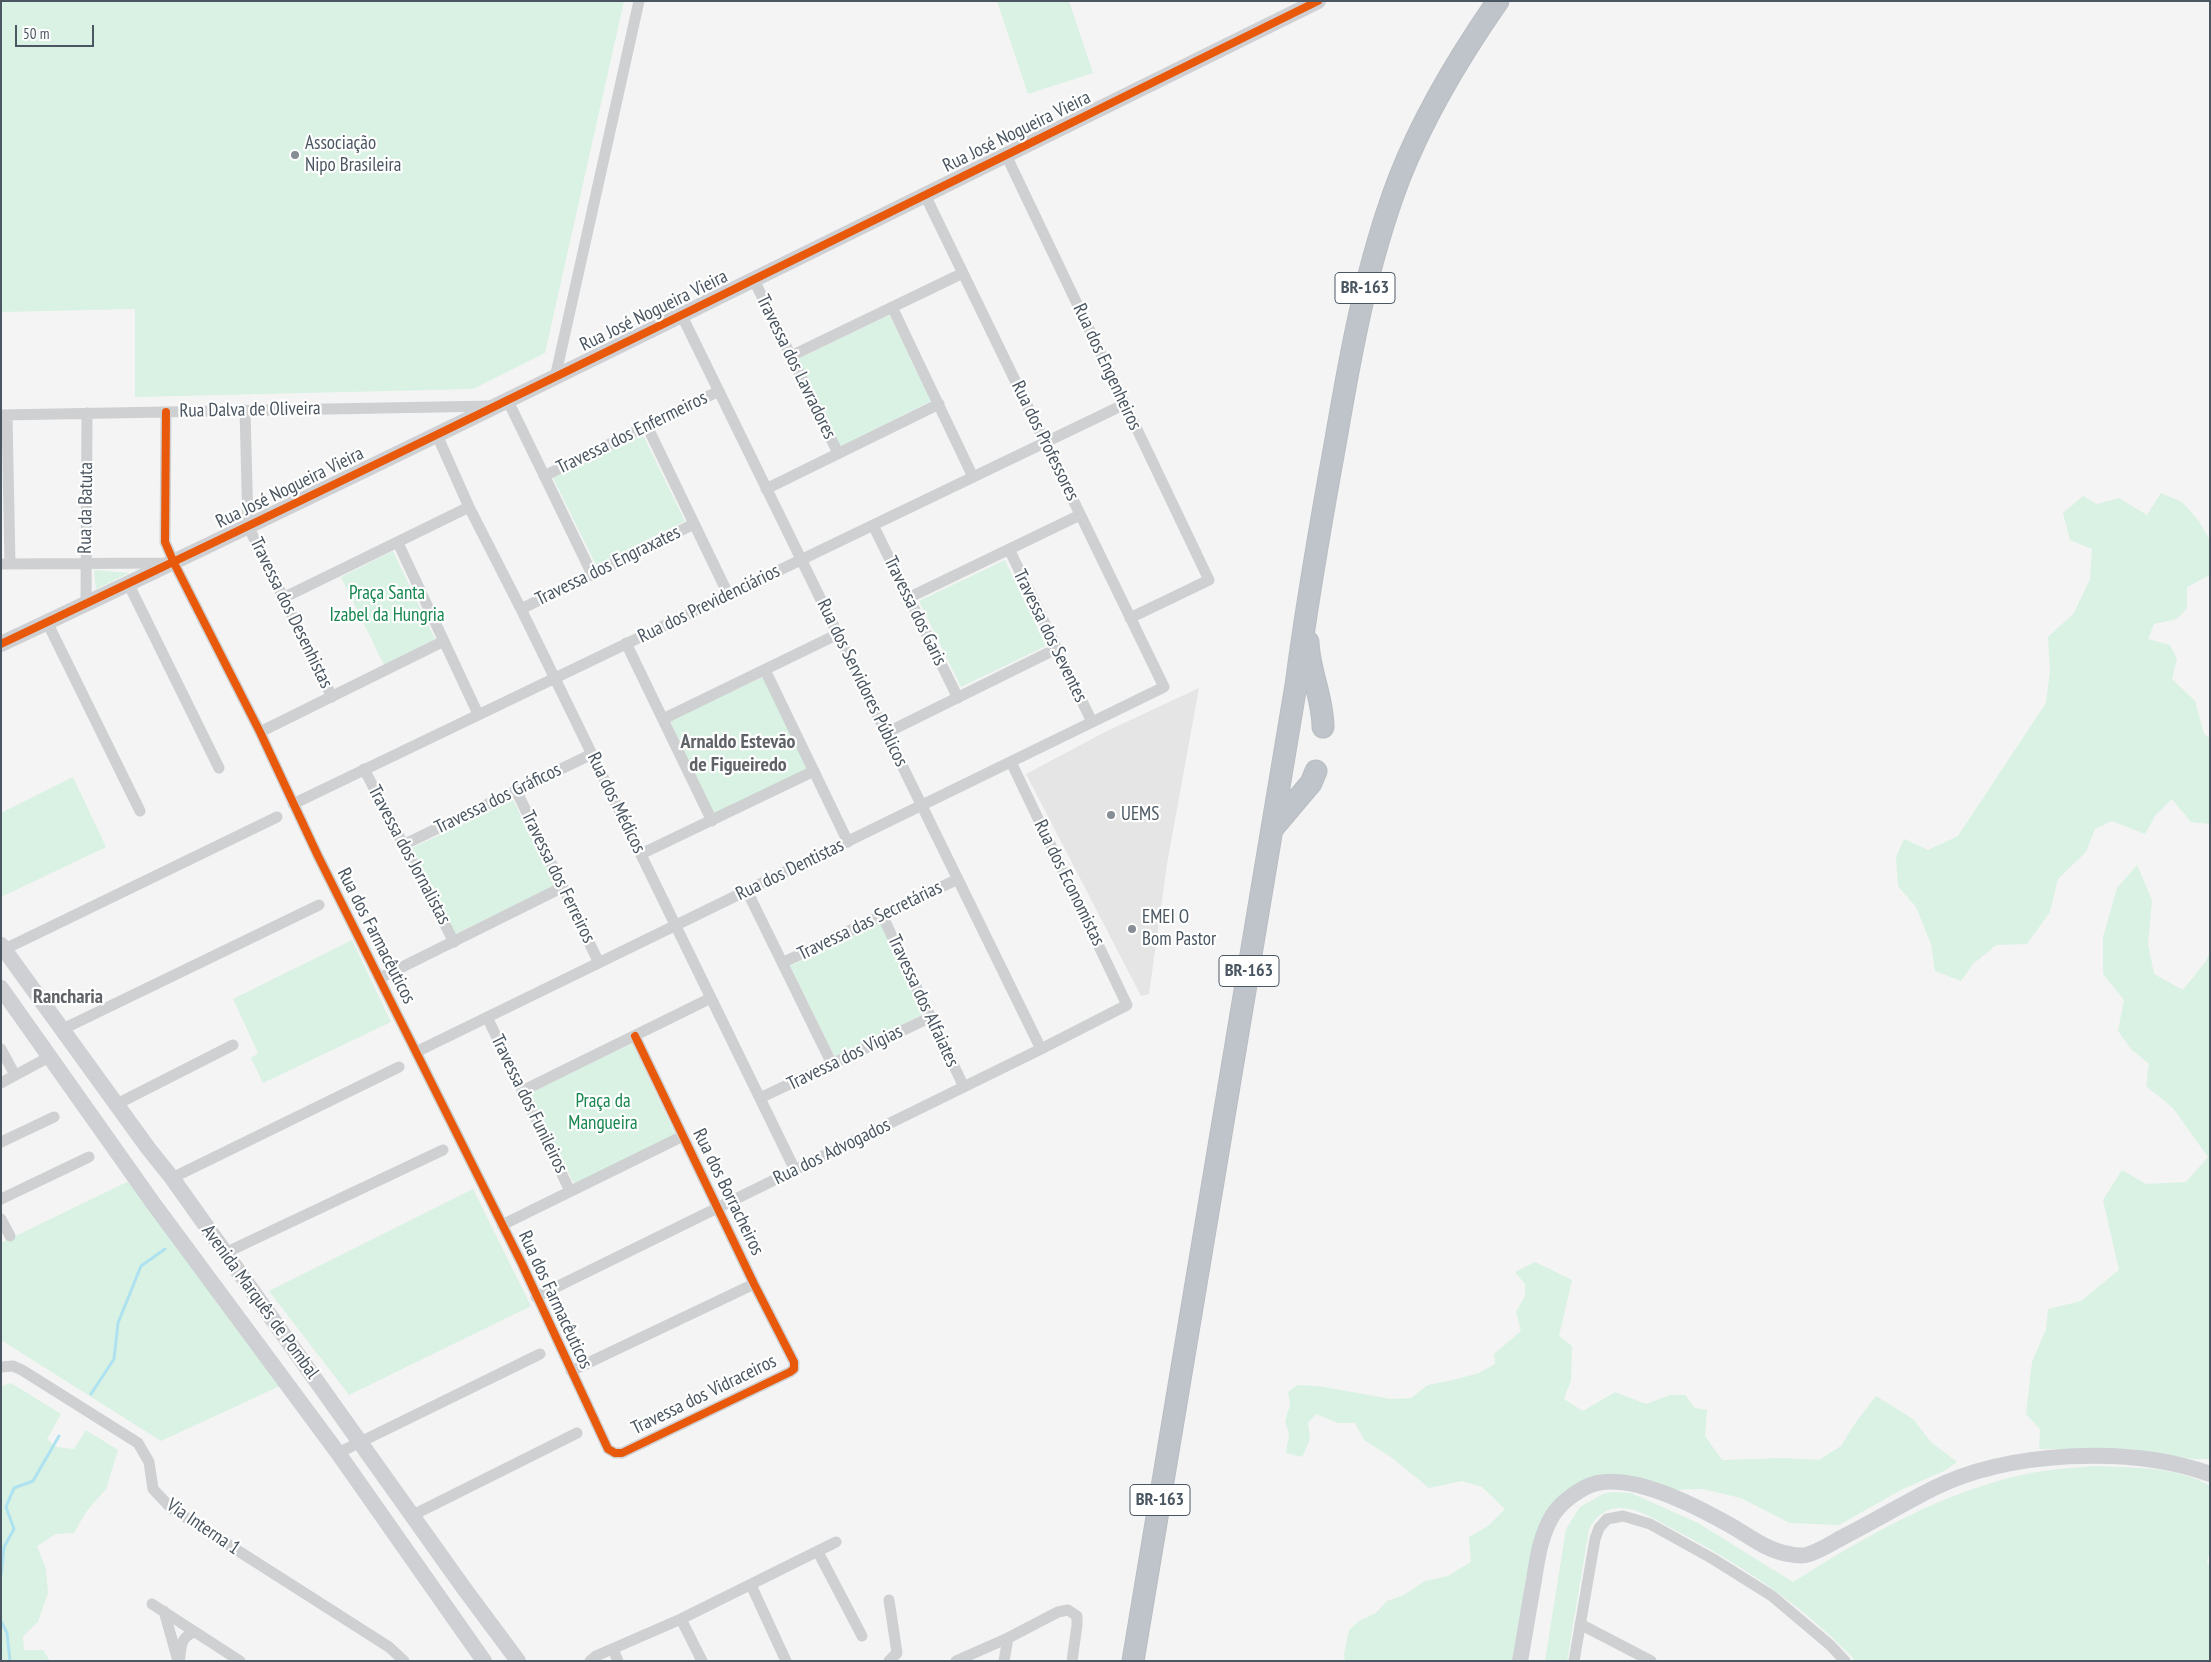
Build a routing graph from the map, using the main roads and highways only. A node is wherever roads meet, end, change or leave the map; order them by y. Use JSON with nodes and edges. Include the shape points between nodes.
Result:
{"nodes":[{"id":1,"x":1498,"y":1,"type":"edge"},
{"id":2,"x":1307,"y":602,"type":"junction"},
{"id":3,"x":1323,"y":728,"type":"dead end"},
{"id":4,"x":1316,"y":771,"type":"dead end"},
{"id":5,"x":1272,"y":828,"type":"junction"},
{"id":6,"x":1134,"y":1661,"type":"edge"}],
"edges":[{"from":1,"to":2,"type":"highway","number":"BR-163","via":[[1440,92],[1399,178],[1383,223],[1354,336]]},
{"from":2,"to":3,"type":"highway","via":[[1309,656],[1323,714]]},
{"from":2,"to":5,"type":"highway","number":"BR-163"},
{"from":4,"to":5,"type":"highway","via":[[1311,783]]},
{"from":5,"to":6,"type":"highway","number":"BR-163"}]}
